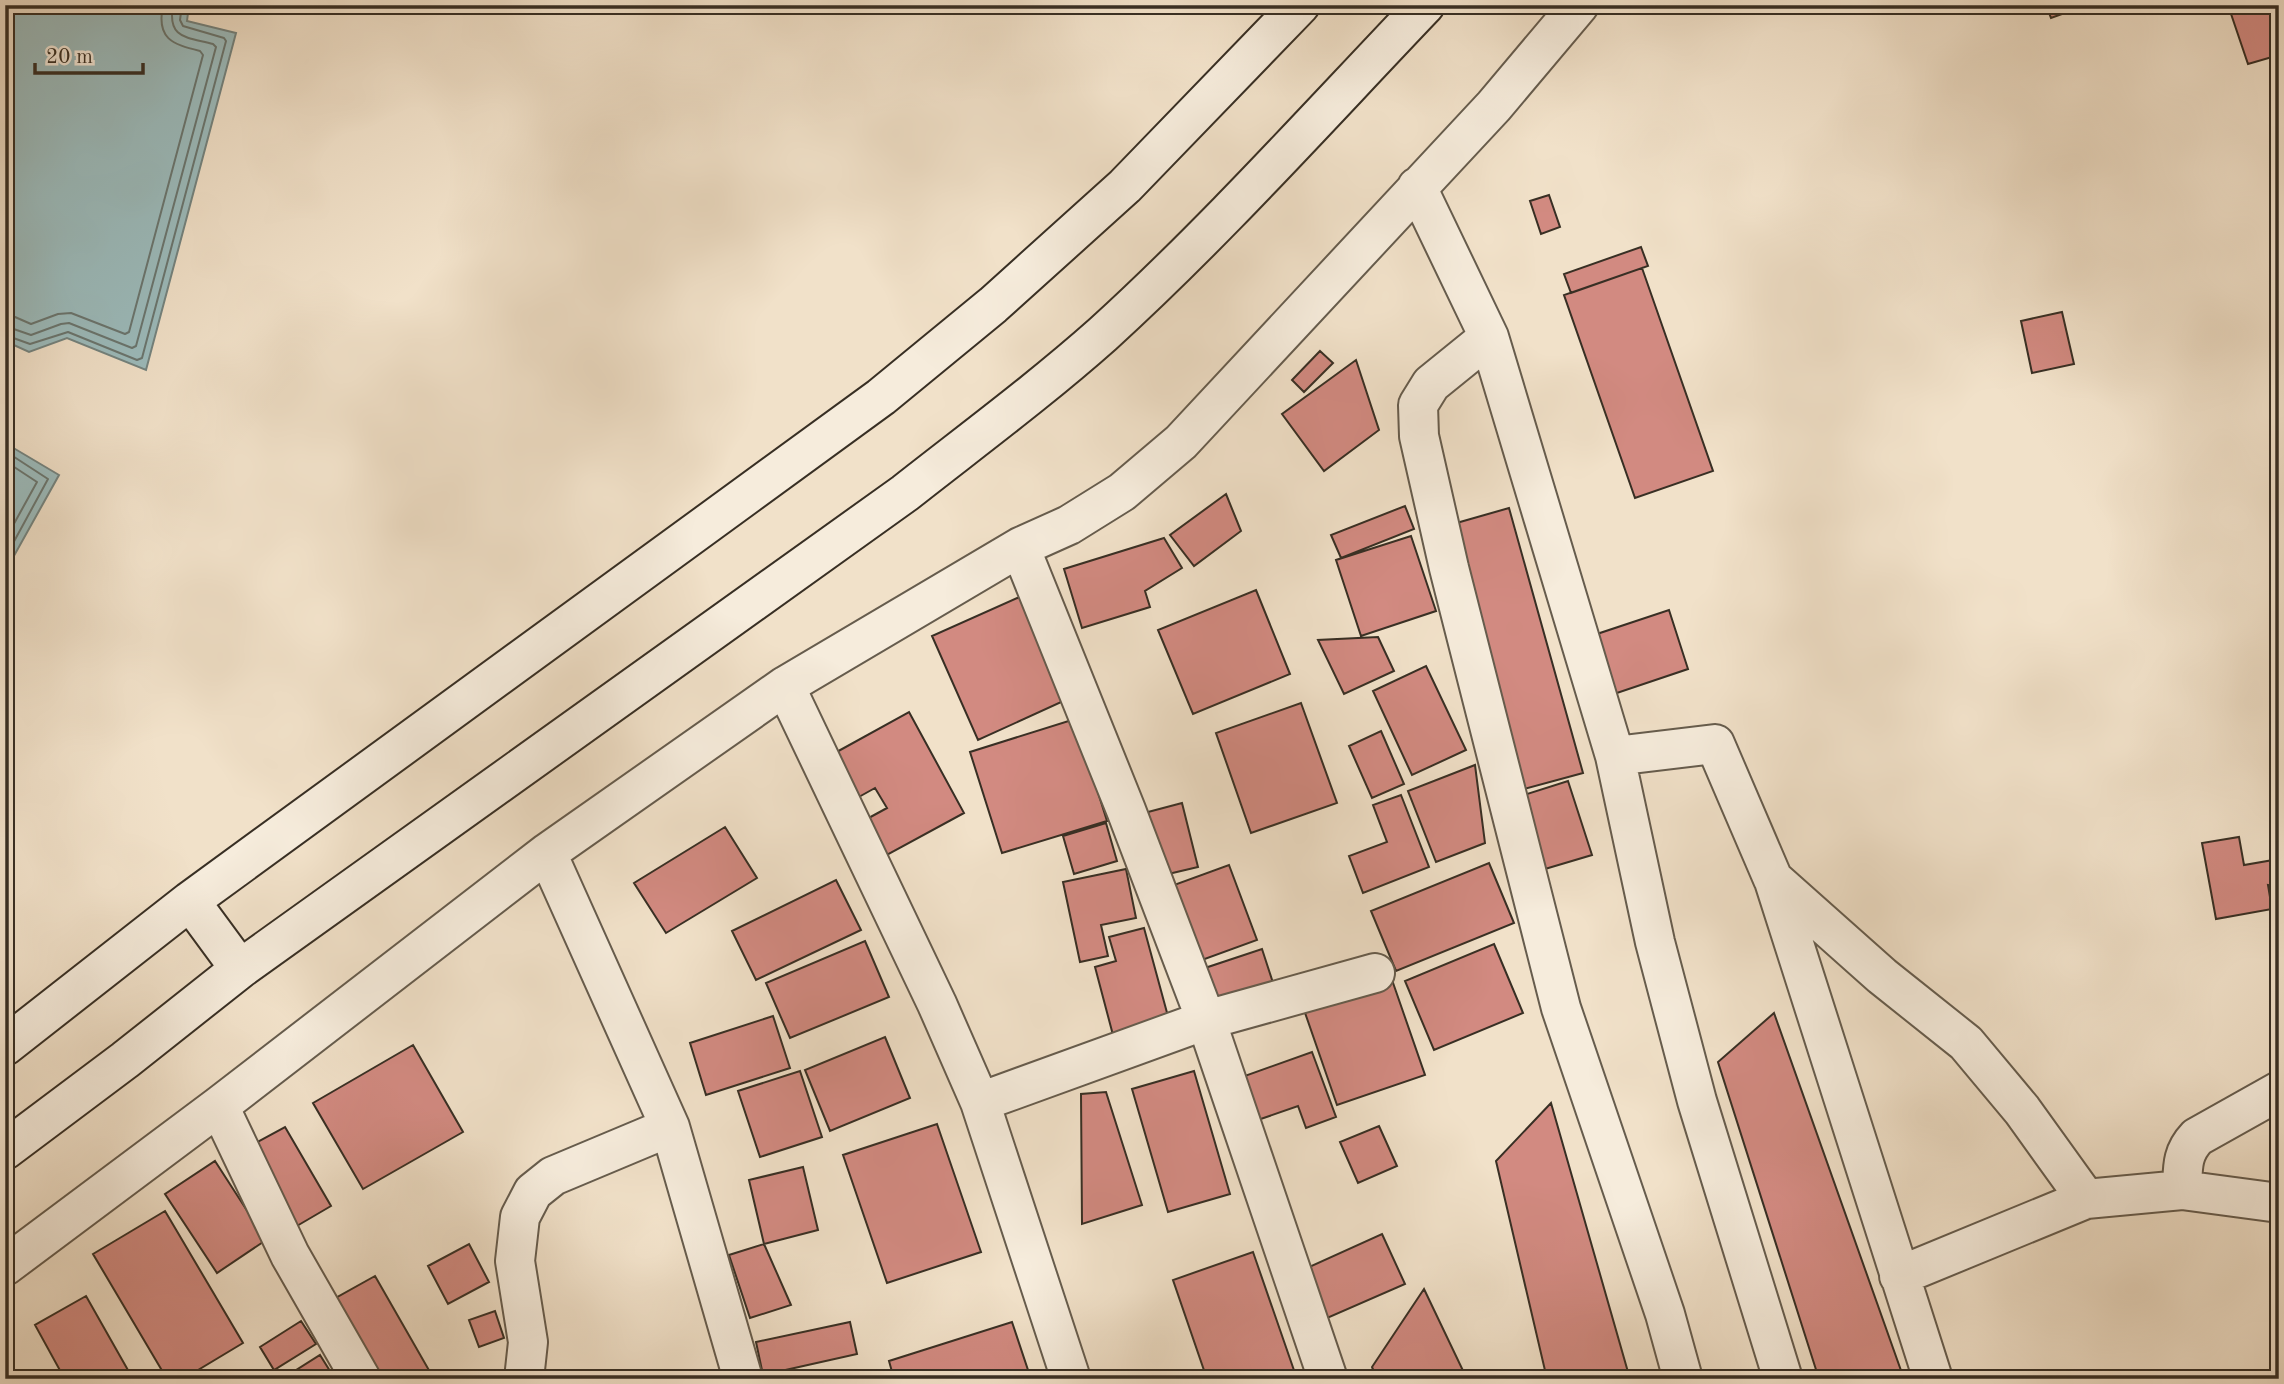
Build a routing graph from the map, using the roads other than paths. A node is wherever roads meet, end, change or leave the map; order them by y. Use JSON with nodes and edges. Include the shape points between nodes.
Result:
{"nodes":[{"id":1,"x":1300,"y":5,"type":"edge"},
{"id":2,"x":1425,"y":5,"type":"edge"},
{"id":3,"x":1579,"y":5,"type":"edge"},
{"id":4,"x":1417,"y":187,"type":"junction"},
{"id":5,"x":1489,"y":337,"type":"junction"},
{"id":6,"x":1020,"y":547,"type":"junction"},
{"id":7,"x":785,"y":686,"type":"junction"},
{"id":8,"x":1615,"y":756,"type":"junction"},
{"id":9,"x":547,"y":853,"type":"junction"},
{"id":10,"x":1773,"y":878,"type":"junction"},
{"id":11,"x":190,"y":901,"type":"junction"},
{"id":12,"x":240,"y":969,"type":"junction"},
{"id":13,"x":1375,"y":972,"type":"dead end"},
{"id":14,"x":1206,"y":1020,"type":"junction"},
{"id":15,"x":5,"y":1046,"type":"edge"},
{"id":16,"x":2279,"y":1091,"type":"edge"},
{"id":17,"x":980,"y":1102,"type":"junction"},
{"id":18,"x":219,"y":1106,"type":"junction"},
{"id":19,"x":670,"y":1127,"type":"junction"},
{"id":20,"x":10,"y":1134,"type":"edge"},
{"id":21,"x":2182,"y":1190,"type":"junction"},
{"id":22,"x":2086,"y":1199,"type":"junction"},
{"id":23,"x":2279,"y":1203,"type":"edge"},
{"id":24,"x":5,"y":1266,"type":"edge"},
{"id":25,"x":1899,"y":1276,"type":"junction"},
{"id":26,"x":361,"y":1379,"type":"edge"},
{"id":27,"x":524,"y":1379,"type":"edge"},
{"id":28,"x":743,"y":1379,"type":"edge"},
{"id":29,"x":1071,"y":1379,"type":"edge"},
{"id":30,"x":1328,"y":1379,"type":"edge"},
{"id":31,"x":1683,"y":1379,"type":"edge"},
{"id":32,"x":1783,"y":1379,"type":"edge"},
{"id":33,"x":1933,"y":1379,"type":"edge"}],
"edges":[{"from":1,"to":11,"type":"street","via":[[1125,186],[881,397]]},
{"from":2,"to":12,"type":"street","via":[[1198,243],[1101,335],[1010,410],[905,493]]},
{"from":3,"to":4,"type":"street","via":[[1494,106]]},
{"from":4,"to":5,"type":"street"},
{"from":4,"to":6,"type":"street","via":[[1181,442],[1122,492],[1069,526]]},
{"from":5,"to":8,"type":"street"},
{"from":5,"to":31,"type":"street","via":[[1431,384],[1418,405],[1419,436],[1561,1009],[1661,1301]]},
{"from":6,"to":7,"type":"street"},
{"from":6,"to":14,"type":"street"},
{"from":7,"to":9,"type":"street"},
{"from":7,"to":17,"type":"street"},
{"from":8,"to":10,"type":"street","via":[[1715,744]]},
{"from":8,"to":32,"type":"street","via":[[1655,942],[1697,1101]]},
{"from":9,"to":18,"type":"street"},
{"from":9,"to":19,"type":"street"},
{"from":10,"to":22,"type":"street","via":[[1882,976],[1966,1043],[2022,1110]]},
{"from":10,"to":25,"type":"street"},
{"from":11,"to":12,"type":"street"},
{"from":11,"to":15,"type":"street"},
{"from":12,"to":20,"type":"street","via":[[125,1060]]},
{"from":13,"to":14,"type":"street"},
{"from":14,"to":17,"type":"street"},
{"from":14,"to":30,"type":"street"},
{"from":16,"to":21,"type":"street","via":[[2197,1137],[2183,1160]]},
{"from":17,"to":29,"type":"street"},
{"from":18,"to":24,"type":"street"},
{"from":18,"to":26,"type":"street","via":[[290,1255]]},
{"from":19,"to":27,"type":"street","via":[[552,1176],[533,1192],[520,1217],[515,1261],[528,1342]]},
{"from":19,"to":28,"type":"street"},
{"from":21,"to":22,"type":"street"},
{"from":21,"to":23,"type":"street"},
{"from":22,"to":25,"type":"street"},
{"from":25,"to":33,"type":"street"}]}
